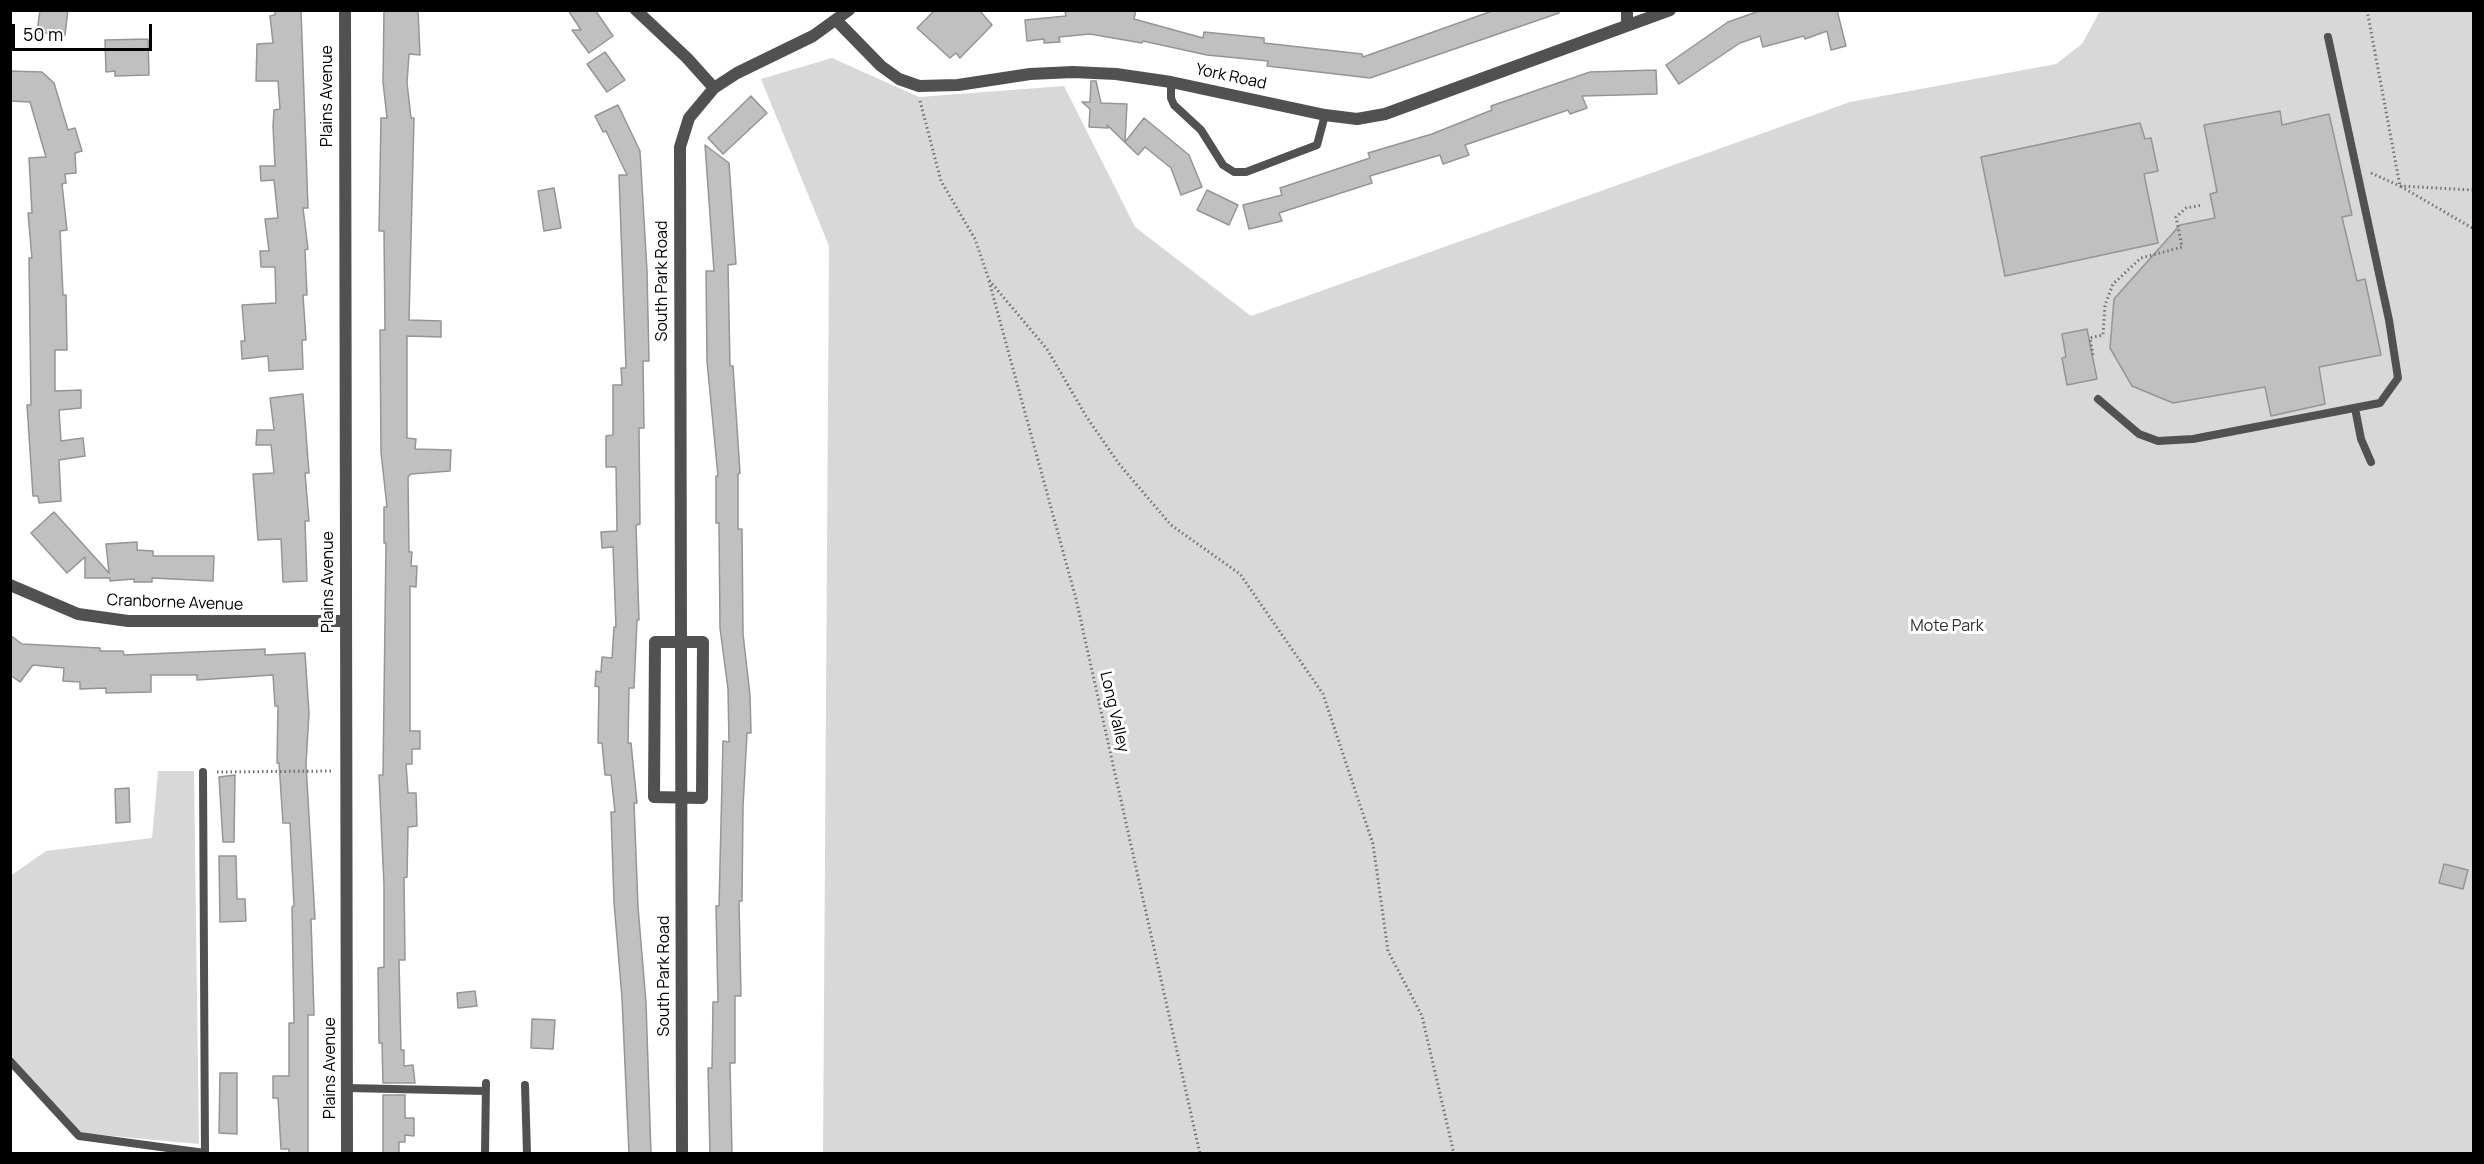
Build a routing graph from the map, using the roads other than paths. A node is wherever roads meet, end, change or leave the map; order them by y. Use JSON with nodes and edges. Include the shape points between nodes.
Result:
{"nodes":[{"id":1,"x":345,"y":10,"type":"edge"},
{"id":2,"x":636,"y":10,"type":"edge"},
{"id":3,"x":849,"y":10,"type":"edge"},
{"id":4,"x":1627,"y":10,"type":"edge"},
{"id":5,"x":1669,"y":11,"type":"edge"},
{"id":6,"x":836,"y":20,"type":"junction"},
{"id":7,"x":1627,"y":25,"type":"junction"},
{"id":8,"x":2328,"y":37,"type":"dead end"},
{"id":9,"x":1171,"y":82,"type":"junction"},
{"id":10,"x":714,"y":88,"type":"junction"},
{"id":11,"x":1325,"y":115,"type":"junction"},
{"id":12,"x":2098,"y":399,"type":"dead end"},
{"id":13,"x":2355,"y":408,"type":"junction"},
{"id":14,"x":2371,"y":462,"type":"dead end"},
{"id":15,"x":11,"y":587,"type":"edge"},
{"id":16,"x":345,"y":621,"type":"junction"},
{"id":17,"x":681,"y":641,"type":"junction"},
{"id":18,"x":203,"y":772,"type":"road end"},
{"id":19,"x":681,"y":798,"type":"junction"},
{"id":20,"x":10,"y":1061,"type":"edge"},
{"id":21,"x":525,"y":1085,"type":"dead end"},
{"id":22,"x":347,"y":1088,"type":"junction"},
{"id":23,"x":205,"y":1153,"type":"edge"},
{"id":24,"x":347,"y":1154,"type":"edge"},
{"id":25,"x":485,"y":1154,"type":"edge"},
{"id":26,"x":527,"y":1154,"type":"edge"},
{"id":27,"x":682,"y":1154,"type":"edge"}],
"edges":[{"from":1,"to":16,"type":"street","name":"Plains Avenue"},
{"from":2,"to":10,"type":"street"},
{"from":3,"to":6,"type":"street","name":"South Park Road"},
{"from":4,"to":7,"type":"street"},
{"from":5,"to":7,"type":"street","name":"York Road"},
{"from":6,"to":9,"type":"street","name":"York Road","via":[[881,66],[899,79],[919,86],[1073,72]]},
{"from":6,"to":10,"type":"street","name":"South Park Road"},
{"from":7,"to":11,"type":"street","name":"York Road","via":[[1385,114],[1357,119]]},
{"from":8,"to":13,"type":"lane","via":[[2398,378],[2380,403]]},
{"from":9,"to":11,"type":"street","name":"York Road"},
{"from":9,"to":11,"type":"lane","via":[[1174,105],[1201,130],[1223,165],[1234,172],[1246,172],[1317,145]]},
{"from":10,"to":17,"type":"street","name":"South Park Road","via":[[689,118],[680,147]]},
{"from":12,"to":13,"type":"lane","via":[[2139,434],[2158,441]]},
{"from":13,"to":14,"type":"lane","via":[[2361,439]]},
{"from":15,"to":16,"type":"street","name":"Cranborne Avenue","via":[[78,614],[128,621]]},
{"from":16,"to":22,"type":"street","name":"Plains Avenue"},
{"from":17,"to":19,"type":"street","name":"South Park Road"},
{"from":17,"to":19,"type":"street","via":[[703,642],[702,798]]},
{"from":17,"to":19,"type":"street","via":[[655,642],[654,798]]},
{"from":18,"to":23,"type":"lane"},
{"from":19,"to":27,"type":"street","name":"South Park Road"},
{"from":20,"to":23,"type":"lane","via":[[79,1136]]},
{"from":21,"to":26,"type":"lane"},
{"from":22,"to":24,"type":"street","name":"Plains Avenue"},
{"from":22,"to":25,"type":"lane","via":[[486,1087]]}]}
